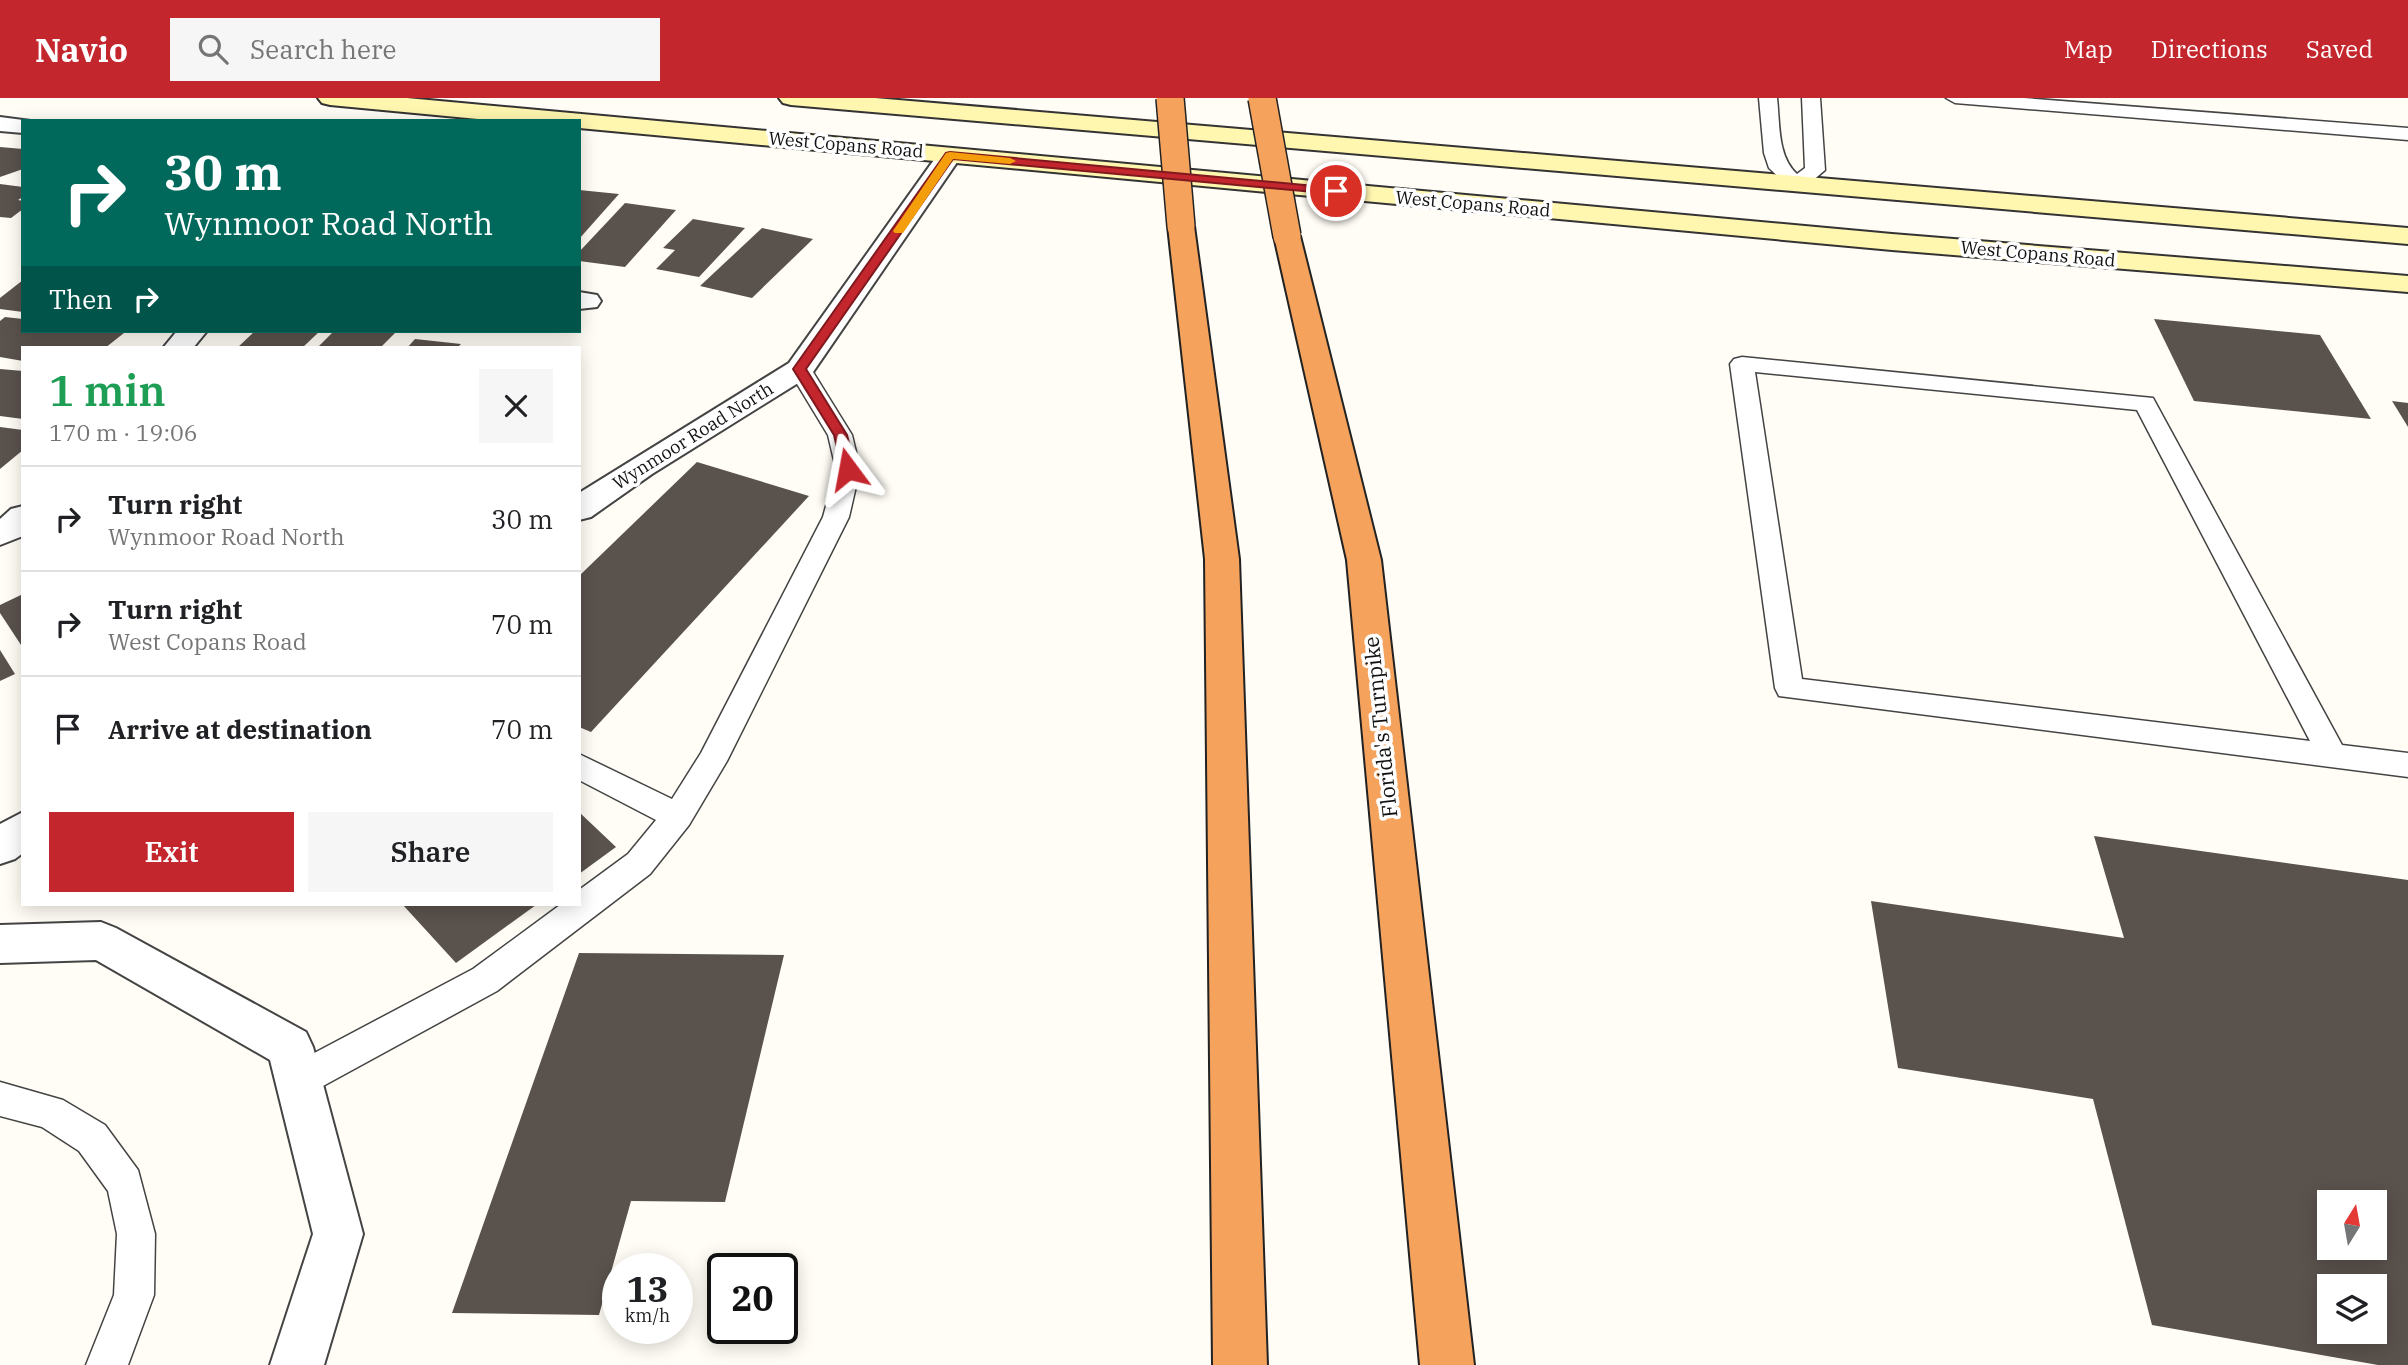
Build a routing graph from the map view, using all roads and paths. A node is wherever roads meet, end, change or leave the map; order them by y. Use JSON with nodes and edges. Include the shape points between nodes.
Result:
{"nodes":[{"id":1,"x":330,"y":98,"type":"edge"},
{"id":2,"x":791,"y":98,"type":"edge"},
{"id":3,"x":1170,"y":98,"type":"edge"},
{"id":4,"x":1262,"y":98,"type":"edge"},
{"id":5,"x":1768,"y":98,"type":"edge"},
{"id":6,"x":1811,"y":98,"type":"edge"},
{"id":7,"x":1955,"y":98,"type":"edge"},
{"id":8,"x":558,"y":119,"type":"edge"},
{"id":9,"x":581,"y":121,"type":"edge"},
{"id":10,"x":0,"y":124,"type":"edge"},
{"id":11,"x":21,"y":126,"type":"edge"},
{"id":12,"x":2408,"y":134,"type":"edge"},
{"id":13,"x":950,"y":155,"type":"junction"},
{"id":14,"x":1797,"y":184,"type":"junction"},
{"id":15,"x":2247,"y":220,"type":"junction"},
{"id":16,"x":2408,"y":236,"type":"edge"},
{"id":17,"x":1892,"y":243,"type":"junction"},
{"id":18,"x":2408,"y":284,"type":"edge"},
{"id":19,"x":800,"y":369,"type":"junction"},
{"id":20,"x":581,"y":508,"type":"edge"},
{"id":21,"x":21,"y":519,"type":"edge"},
{"id":22,"x":0,"y":533,"type":"edge"},
{"id":23,"x":2332,"y":754,"type":"junction"},
{"id":24,"x":2408,"y":765,"type":"edge"},
{"id":25,"x":581,"y":767,"type":"edge"},
{"id":26,"x":678,"y":816,"type":"junction"},
{"id":27,"x":21,"y":831,"type":"edge"},
{"id":28,"x":0,"y":847,"type":"edge"},
{"id":29,"x":0,"y":944,"type":"edge"},
{"id":30,"x":299,"y":1080,"type":"junction"},
{"id":31,"x":0,"y":1099,"type":"edge"},
{"id":32,"x":107,"y":1365,"type":"edge"},
{"id":33,"x":297,"y":1365,"type":"edge"},
{"id":34,"x":1240,"y":1365,"type":"edge"},
{"id":35,"x":1447,"y":1365,"type":"edge"}],
"edges":[{"from":1,"to":8,"type":"main road","name":"West Copans Road"},
{"from":2,"to":14,"type":"main road","name":"West Copans Road"},
{"from":3,"to":34,"type":"highway","bridge":true,"via":[[1222,559]]},
{"from":4,"to":35,"type":"highway","name":"Florida's Turnpike","bridge":true,"via":[[1287,236],[1364,560]]},
{"from":5,"to":14,"type":"lane","via":[[1779,168]]},
{"from":6,"to":14,"type":"lane","via":[[1815,170]]},
{"from":7,"to":12,"type":"lane"},
{"from":9,"to":13,"type":"main road","name":"West Copans Road"},
{"from":10,"to":11,"type":"street"},
{"from":13,"to":14,"type":"main road","via":[[1062,150],[1603,194],[1761,199]]},
{"from":13,"to":17,"type":"main road","name":"West Copans Road"},
{"from":13,"to":19,"type":"street","name":"Wynmoor Road North"},
{"from":14,"to":15,"type":"main road","name":"West Copans Road"},
{"from":15,"to":16,"type":"main road","name":"West Copans Road"},
{"from":15,"to":17,"type":"main road","via":[[2149,231],[1930,214],[1904,222],[1892,233]]},
{"from":17,"to":18,"type":"main road","name":"West Copans Road"},
{"from":19,"to":20,"type":"street","name":"Wynmoor Road North"},
{"from":19,"to":26,"type":"lane","via":[[840,435],[848,469],[836,517],[712,761]]},
{"from":21,"to":22,"type":"street"},
{"from":23,"to":23,"type":"lane","via":[[1789,688],[1741,364],[2145,403]]},
{"from":23,"to":24,"type":"lane"},
{"from":25,"to":26,"type":"lane"},
{"from":26,"to":30,"type":"lane","via":[[639,864],[485,979]]},
{"from":27,"to":28,"type":"street"},
{"from":29,"to":30,"type":"street","via":[[101,941],[290,1047]]},
{"from":30,"to":33,"type":"street","via":[[338,1234]]},
{"from":31,"to":32,"type":"lane","via":[[50,1112],[92,1138],[125,1183],[136,1234],[134,1295]]}]}
